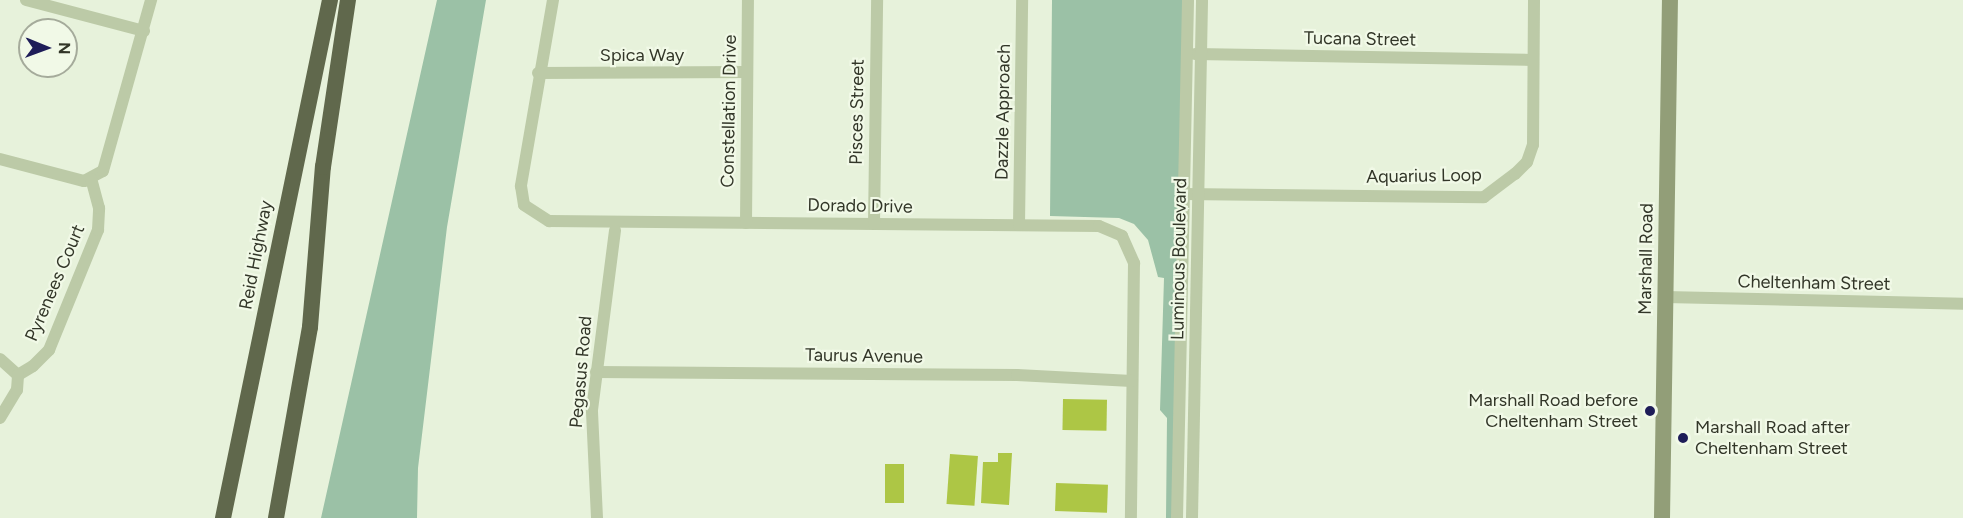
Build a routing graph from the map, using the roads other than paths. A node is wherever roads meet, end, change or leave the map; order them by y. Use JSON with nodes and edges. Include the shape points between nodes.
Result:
{"nodes":[{"id":1,"x":26,"y":0,"type":"edge"},
{"id":2,"x":152,"y":0,"type":"edge"},
{"id":3,"x":330,"y":0,"type":"edge"},
{"id":4,"x":348,"y":0,"type":"edge"},
{"id":5,"x":554,"y":0,"type":"edge"},
{"id":6,"x":748,"y":0,"type":"edge"},
{"id":7,"x":877,"y":0,"type":"edge"},
{"id":8,"x":1022,"y":0,"type":"edge"},
{"id":9,"x":1188,"y":0,"type":"edge"},
{"id":10,"x":1202,"y":0,"type":"edge"},
{"id":11,"x":1534,"y":0,"type":"edge"},
{"id":12,"x":1670,"y":0,"type":"edge"},
{"id":13,"x":144,"y":31,"type":"junction"},
{"id":14,"x":1187,"y":54,"type":"junction"},
{"id":15,"x":1201,"y":54,"type":"junction"},
{"id":16,"x":1533,"y":60,"type":"junction"},
{"id":17,"x":747,"y":72,"type":"junction"},
{"id":18,"x":538,"y":73,"type":"junction"},
{"id":19,"x":0,"y":159,"type":"edge"},
{"id":20,"x":91,"y":179,"type":"junction"},
{"id":21,"x":1183,"y":194,"type":"junction"},
{"id":22,"x":1199,"y":195,"type":"junction"},
{"id":23,"x":746,"y":223,"type":"junction"},
{"id":24,"x":874,"y":224,"type":"junction"},
{"id":25,"x":1019,"y":225,"type":"junction"},
{"id":26,"x":615,"y":230,"type":"dead end"},
{"id":27,"x":1665,"y":297,"type":"junction"},
{"id":28,"x":1963,"y":304,"type":"edge"},
{"id":29,"x":0,"y":359,"type":"edge"},
{"id":30,"x":596,"y":372,"type":"junction"},
{"id":31,"x":18,"y":375,"type":"junction"},
{"id":32,"x":1132,"y":381,"type":"junction"},
{"id":33,"x":0,"y":418,"type":"edge"},
{"id":34,"x":286,"y":474,"type":"junction"},
{"id":35,"x":223,"y":518,"type":"edge"},
{"id":36,"x":276,"y":518,"type":"edge"},
{"id":37,"x":288,"y":518,"type":"edge"},
{"id":38,"x":597,"y":518,"type":"edge"},
{"id":39,"x":1131,"y":518,"type":"edge"},
{"id":40,"x":1177,"y":518,"type":"edge"},
{"id":41,"x":1192,"y":518,"type":"edge"},
{"id":42,"x":1662,"y":518,"type":"edge"}],
"edges":[{"from":1,"to":13,"type":"street"},
{"from":2,"to":13,"type":"street"},
{"from":3,"to":35,"type":"highway","name":"Reid Highway"},
{"from":4,"to":34,"type":"highway","via":[[323,167],[310,327]]},
{"from":5,"to":18,"type":"street","name":"Dorado Drive"},
{"from":6,"to":17,"type":"street","name":"Constellation Drive"},
{"from":7,"to":24,"type":"street","name":"Pisces Street"},
{"from":8,"to":25,"type":"street","name":"Dazzle Approach"},
{"from":9,"to":14,"type":"street","name":"Luminous Boulevard"},
{"from":10,"to":15,"type":"street","name":"Luminous Boulevard"},
{"from":11,"to":16,"type":"street","name":"Aquarius Loop"},
{"from":12,"to":27,"type":"main road","name":"Marshall Road"},
{"from":13,"to":20,"type":"street","via":[[110,158],[103,171]]},
{"from":14,"to":15,"type":"street","name":"Tucana Street"},
{"from":14,"to":21,"type":"street","name":"Luminous Boulevard"},
{"from":15,"to":16,"type":"street","name":"Tucana Street"},
{"from":15,"to":22,"type":"street","name":"Luminous Boulevard"},
{"from":16,"to":22,"type":"street","name":"Aquarius Loop","via":[[1533,145],[1527,162],[1484,197]]},
{"from":17,"to":18,"type":"street","name":"Spica Way"},
{"from":17,"to":23,"type":"street","name":"Constellation Drive"},
{"from":18,"to":23,"type":"street","name":"Dorado Drive","via":[[521,186],[524,205],[537,216],[549,221]]},
{"from":19,"to":20,"type":"street","via":[[76,180]]},
{"from":20,"to":31,"type":"street","name":"Pyrenees Court","via":[[99,208],[98,230],[49,350]]},
{"from":21,"to":22,"type":"street","name":"Aquarius Loop"},
{"from":21,"to":40,"type":"street","name":"Luminous Boulevard"},
{"from":22,"to":41,"type":"street","name":"Luminous Boulevard"},
{"from":23,"to":24,"type":"street","name":"Dorado Drive"},
{"from":24,"to":25,"type":"street","name":"Dorado Drive"},
{"from":25,"to":32,"type":"street","name":"Dorado Drive","via":[[1099,226],[1125,240],[1134,263]]},
{"from":26,"to":30,"type":"street","name":"Pegasus Road"},
{"from":27,"to":28,"type":"street","name":"Cheltenham Street"},
{"from":27,"to":42,"type":"main road","name":"Marshall Road"},
{"from":29,"to":31,"type":"street"},
{"from":30,"to":32,"type":"street","name":"Taurus Avenue","via":[[1017,375]]},
{"from":30,"to":38,"type":"street","name":"Pegasus Road","via":[[592,410]]},
{"from":31,"to":33,"type":"street","via":[[17,390]]},
{"from":32,"to":39,"type":"street","name":"Dorado Drive"},
{"from":34,"to":36,"type":"highway"},
{"from":34,"to":37,"type":"highway"}]}
